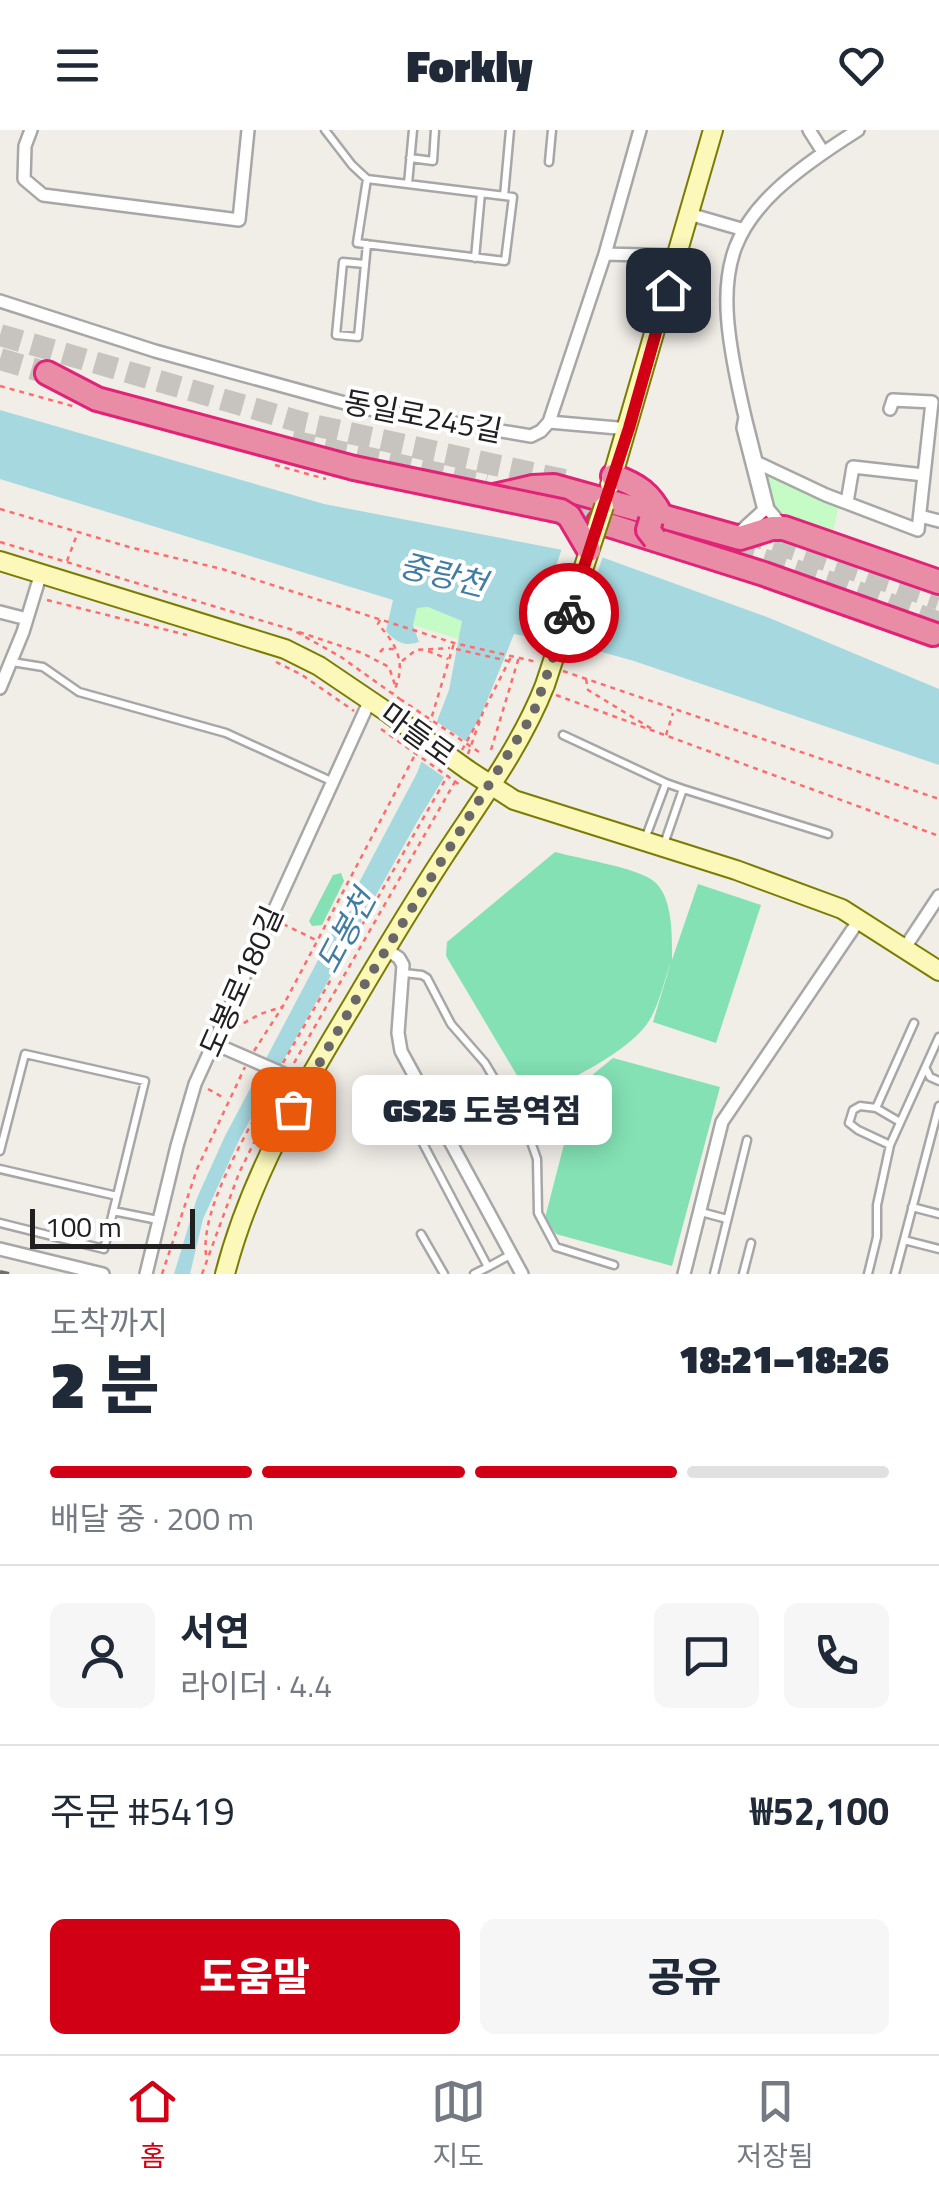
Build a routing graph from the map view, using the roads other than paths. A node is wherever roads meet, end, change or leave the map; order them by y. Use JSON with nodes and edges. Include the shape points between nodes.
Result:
{"nodes":[{"id":1,"x":31,"y":130,"type":"edge"},
{"id":2,"x":248,"y":130,"type":"edge"},
{"id":3,"x":325,"y":130,"type":"edge"},
{"id":4,"x":413,"y":130,"type":"edge"},
{"id":5,"x":435,"y":130,"type":"edge"},
{"id":6,"x":510,"y":130,"type":"edge"},
{"id":7,"x":552,"y":130,"type":"edge"},
{"id":8,"x":640,"y":130,"type":"edge"},
{"id":9,"x":713,"y":130,"type":"edge"},
{"id":10,"x":809,"y":130,"type":"edge"},
{"id":11,"x":858,"y":130,"type":"edge"},
{"id":12,"x":823,"y":152,"type":"junction"},
{"id":13,"x":410,"y":158,"type":"junction"},
{"id":14,"x":548,"y":162,"type":"dead end"},
{"id":15,"x":367,"y":179,"type":"junction"},
{"id":16,"x":408,"y":184,"type":"junction"},
{"id":17,"x":482,"y":193,"type":"junction"},
{"id":18,"x":504,"y":196,"type":"junction"},
{"id":19,"x":690,"y":214,"type":"junction"},
{"id":20,"x":741,"y":230,"type":"junction"},
{"id":21,"x":368,"y":244,"type":"junction"},
{"id":22,"x":605,"y":254,"type":"junction"},
{"id":23,"x":678,"y":256,"type":"junction"},
{"id":24,"x":475,"y":258,"type":"junction"},
{"id":25,"x":366,"y":264,"type":"junction"},
{"id":26,"x":0,"y":301,"type":"edge"},
{"id":27,"x":46,"y":373,"type":"tunnel mouth"},
{"id":28,"x":935,"y":402,"type":"edge"},
{"id":29,"x":890,"y":409,"type":"dead end"},
{"id":30,"x":745,"y":417,"type":"junction"},
{"id":31,"x":549,"y":422,"type":"junction"},
{"id":32,"x":629,"y":428,"type":"junction"},
{"id":33,"x":933,"y":459,"type":"edge"},
{"id":34,"x":756,"y":462,"type":"junction"},
{"id":35,"x":613,"y":476,"type":"junction"},
{"id":36,"x":924,"y":476,"type":"junction"},
{"id":37,"x":498,"y":495,"type":"junction"},
{"id":38,"x":847,"y":502,"type":"junction"},
{"id":39,"x":602,"y":509,"type":"junction"},
{"id":40,"x":920,"y":516,"type":"junction"},
{"id":41,"x":939,"y":520,"type":"edge"},
{"id":42,"x":656,"y":525,"type":"junction"},
{"id":43,"x":784,"y":528,"type":"junction"},
{"id":44,"x":735,"y":536,"type":"junction"},
{"id":45,"x":589,"y":550,"type":"junction"},
{"id":46,"x":0,"y":561,"type":"edge"},
{"id":47,"x":41,"y":573,"type":"junction"},
{"id":48,"x":939,"y":582,"type":"edge"},
{"id":49,"x":0,"y":612,"type":"edge"},
{"id":50,"x":27,"y":619,"type":"junction"},
{"id":51,"x":933,"y":634,"type":"dead end"},
{"id":52,"x":12,"y":662,"type":"junction"},
{"id":53,"x":0,"y":688,"type":"edge"},
{"id":54,"x":370,"y":700,"type":"junction"},
{"id":55,"x":563,"y":735,"type":"dead end"},
{"id":56,"x":332,"y":782,"type":"junction"},
{"id":57,"x":666,"y":782,"type":"junction"},
{"id":58,"x":490,"y":786,"type":"junction"},
{"id":59,"x":683,"y":789,"type":"junction"},
{"id":60,"x":828,"y":834,"type":"dead end"},
{"id":61,"x":653,"y":845,"type":"junction"},
{"id":62,"x":939,"y":896,"type":"edge"},
{"id":63,"x":859,"y":920,"type":"junction"},
{"id":64,"x":386,"y":949,"type":"junction"},
{"id":65,"x":904,"y":949,"type":"junction"},
{"id":66,"x":939,"y":971,"type":"edge"},
{"id":67,"x":402,"y":973,"type":"junction"},
{"id":68,"x":914,"y":1023,"type":"dead end"},
{"id":69,"x":939,"y":1037,"type":"edge"},
{"id":70,"x":218,"y":1045,"type":"junction"},
{"id":71,"x":936,"y":1051,"type":"edge"},
{"id":72,"x":926,"y":1068,"type":"junction"},
{"id":73,"x":294,"y":1077,"type":"junction"},
{"id":74,"x":939,"y":1080,"type":"edge"},
{"id":75,"x":398,"y":1096,"type":"dead end"},
{"id":76,"x":939,"y":1106,"type":"edge"},
{"id":77,"x":876,"y":1108,"type":"junction"},
{"id":78,"x":900,"y":1122,"type":"junction"},
{"id":79,"x":747,"y":1140,"type":"dead end"},
{"id":80,"x":890,"y":1144,"type":"junction"},
{"id":81,"x":0,"y":1151,"type":"edge"},
{"id":82,"x":0,"y":1170,"type":"edge"},
{"id":83,"x":116,"y":1196,"type":"junction"},
{"id":84,"x":912,"y":1207,"type":"junction"},
{"id":85,"x":113,"y":1211,"type":"junction"},
{"id":86,"x":700,"y":1212,"type":"junction"},
{"id":87,"x":939,"y":1214,"type":"edge"},
{"id":88,"x":727,"y":1219,"type":"junction"},
{"id":89,"x":158,"y":1220,"type":"junction"},
{"id":90,"x":0,"y":1223,"type":"edge"},
{"id":91,"x":422,"y":1234,"type":"dead end"},
{"id":92,"x":904,"y":1240,"type":"junction"},
{"id":93,"x":751,"y":1243,"type":"dead end"},
{"id":94,"x":0,"y":1249,"type":"edge"},
{"id":95,"x":939,"y":1250,"type":"edge"},
{"id":96,"x":510,"y":1255,"type":"junction"},
{"id":97,"x":614,"y":1266,"type":"dead end"},
{"id":98,"x":488,"y":1267,"type":"junction"},
{"id":99,"x":102,"y":1274,"type":"edge"},
{"id":100,"x":146,"y":1274,"type":"edge"},
{"id":101,"x":225,"y":1274,"type":"edge"},
{"id":102,"x":444,"y":1274,"type":"edge"},
{"id":103,"x":474,"y":1274,"type":"edge"},
{"id":104,"x":522,"y":1274,"type":"edge"},
{"id":105,"x":684,"y":1274,"type":"edge"},
{"id":106,"x":714,"y":1274,"type":"edge"},
{"id":107,"x":744,"y":1274,"type":"edge"},
{"id":108,"x":868,"y":1274,"type":"edge"},
{"id":109,"x":895,"y":1274,"type":"edge"}],
"edges":[{"from":1,"to":2,"type":"street","via":[[24,179],[43,195],[240,220]]},
{"from":3,"to":15,"type":"lane"},
{"from":4,"to":13,"type":"lane"},
{"from":5,"to":13,"type":"lane","via":[[433,161]]},
{"from":6,"to":18,"type":"lane"},
{"from":7,"to":14,"type":"lane"},
{"from":8,"to":22,"type":"street","name":"동일로245길"},
{"from":9,"to":19,"type":"main road"},
{"from":10,"to":12,"type":"street"},
{"from":11,"to":12,"type":"street"},
{"from":12,"to":20,"type":"street","via":[[760,204]]},
{"from":13,"to":16,"type":"lane"},
{"from":15,"to":16,"type":"lane"},
{"from":15,"to":21,"type":"lane","via":[[358,243]]},
{"from":16,"to":17,"type":"lane"},
{"from":17,"to":18,"type":"lane"},
{"from":17,"to":24,"type":"lane"},
{"from":18,"to":24,"type":"lane","via":[[514,197],[506,261]]},
{"from":19,"to":20,"type":"street"},
{"from":19,"to":23,"type":"main road"},
{"from":20,"to":30,"type":"street","via":[[726,307]]},
{"from":21,"to":24,"type":"lane"},
{"from":21,"to":25,"type":"lane"},
{"from":22,"to":23,"type":"street"},
{"from":22,"to":31,"type":"street","name":"동일로245길"},
{"from":23,"to":32,"type":"main road"},
{"from":25,"to":25,"type":"lane","via":[[358,336],[336,335],[343,262]]},
{"from":26,"to":31,"type":"street","name":"동일로245길","via":[[155,352],[363,408],[531,436]]},
{"from":27,"to":37,"type":"highway","bridge":true,"via":[[97,399],[354,468]]},
{"from":28,"to":29,"type":"street","via":[[892,400]]},
{"from":28,"to":33,"type":"street"},
{"from":30,"to":34,"type":"street"},
{"from":30,"to":44,"type":"street","via":[[764,510]]},
{"from":31,"to":32,"type":"street"},
{"from":32,"to":35,"type":"main road"},
{"from":33,"to":36,"type":"street"},
{"from":34,"to":38,"type":"street"},
{"from":34,"to":43,"type":"street","via":[[768,509]]},
{"from":35,"to":39,"type":"main road"},
{"from":35,"to":42,"type":"highway","via":[[646,490]]},
{"from":36,"to":38,"type":"street","via":[[853,467]]},
{"from":36,"to":40,"type":"street"},
{"from":37,"to":39,"type":"highway","via":[[554,486]]},
{"from":37,"to":45,"type":"highway","bridge":true,"via":[[560,510]]},
{"from":38,"to":40,"type":"street","via":[[918,530]]},
{"from":39,"to":42,"type":"highway"},
{"from":39,"to":45,"type":"main road","bridge":true},
{"from":40,"to":41,"type":"street"},
{"from":42,"to":44,"type":"highway"},
{"from":42,"to":51,"type":"highway"},
{"from":43,"to":44,"type":"highway"},
{"from":43,"to":48,"type":"highway"},
{"from":45,"to":58,"type":"main road","bridge":true,"via":[[550,690]]},
{"from":46,"to":47,"type":"main road","name":"마들로"},
{"from":47,"to":50,"type":"street"},
{"from":47,"to":54,"type":"main road","name":"마들로","via":[[285,649]]},
{"from":49,"to":50,"type":"street"},
{"from":50,"to":52,"type":"street"},
{"from":52,"to":53,"type":"street"},
{"from":52,"to":56,"type":"lane","via":[[43,667],[79,692],[226,733]]},
{"from":54,"to":56,"type":"street","name":"도봉로180길"},
{"from":54,"to":58,"type":"main road","name":"마들로","bridge":true},
{"from":55,"to":57,"type":"lane"},
{"from":56,"to":70,"type":"street","name":"도봉로180길"},
{"from":57,"to":59,"type":"lane"},
{"from":57,"to":61,"type":"lane"},
{"from":58,"to":61,"type":"main road","name":"마들로"},
{"from":58,"to":64,"type":"main road"},
{"from":59,"to":60,"type":"lane"},
{"from":59,"to":61,"type":"lane"},
{"from":61,"to":63,"type":"main road","name":"마들로","via":[[791,889]]},
{"from":62,"to":65,"type":"street"},
{"from":63,"to":65,"type":"main road","name":"마들로"},
{"from":63,"to":86,"type":"street","via":[[722,1122]]},
{"from":64,"to":67,"type":"street","via":[[400,958]]},
{"from":64,"to":73,"type":"main road"},
{"from":65,"to":66,"type":"main road","name":"마들로"},
{"from":67,"to":96,"type":"street","via":[[401,1051]]},
{"from":67,"to":97,"type":"lane","via":[[427,978],[530,1138],[538,1212],[556,1247]]},
{"from":68,"to":77,"type":"lane"},
{"from":69,"to":71,"type":"lane"},
{"from":70,"to":73,"type":"street","bridge":true},
{"from":70,"to":89,"type":"street","name":"도봉로180길","via":[[185,1116]]},
{"from":71,"to":72,"type":"lane"},
{"from":72,"to":74,"type":"lane"},
{"from":72,"to":78,"type":"lane"},
{"from":73,"to":101,"type":"main road"},
{"from":75,"to":98,"type":"lane"},
{"from":76,"to":84,"type":"lane"},
{"from":77,"to":78,"type":"lane"},
{"from":77,"to":80,"type":"lane","via":[[860,1106],[849,1123]]},
{"from":78,"to":80,"type":"lane"},
{"from":79,"to":88,"type":"lane"},
{"from":80,"to":108,"type":"lane"},
{"from":81,"to":83,"type":"lane","via":[[25,1054],[145,1081]]},
{"from":82,"to":83,"type":"lane"},
{"from":83,"to":85,"type":"lane"},
{"from":84,"to":87,"type":"lane"},
{"from":84,"to":92,"type":"lane"},
{"from":85,"to":89,"type":"lane"},
{"from":85,"to":90,"type":"lane","via":[[104,1249]]},
{"from":86,"to":88,"type":"lane"},
{"from":86,"to":105,"type":"street"},
{"from":88,"to":106,"type":"lane"},
{"from":89,"to":100,"type":"street","name":"도봉로180길"},
{"from":91,"to":102,"type":"lane"},
{"from":92,"to":95,"type":"lane"},
{"from":92,"to":109,"type":"lane"},
{"from":93,"to":107,"type":"lane"},
{"from":94,"to":99,"type":"street"},
{"from":96,"to":98,"type":"lane"},
{"from":96,"to":104,"type":"street"},
{"from":98,"to":103,"type":"lane"}]}
